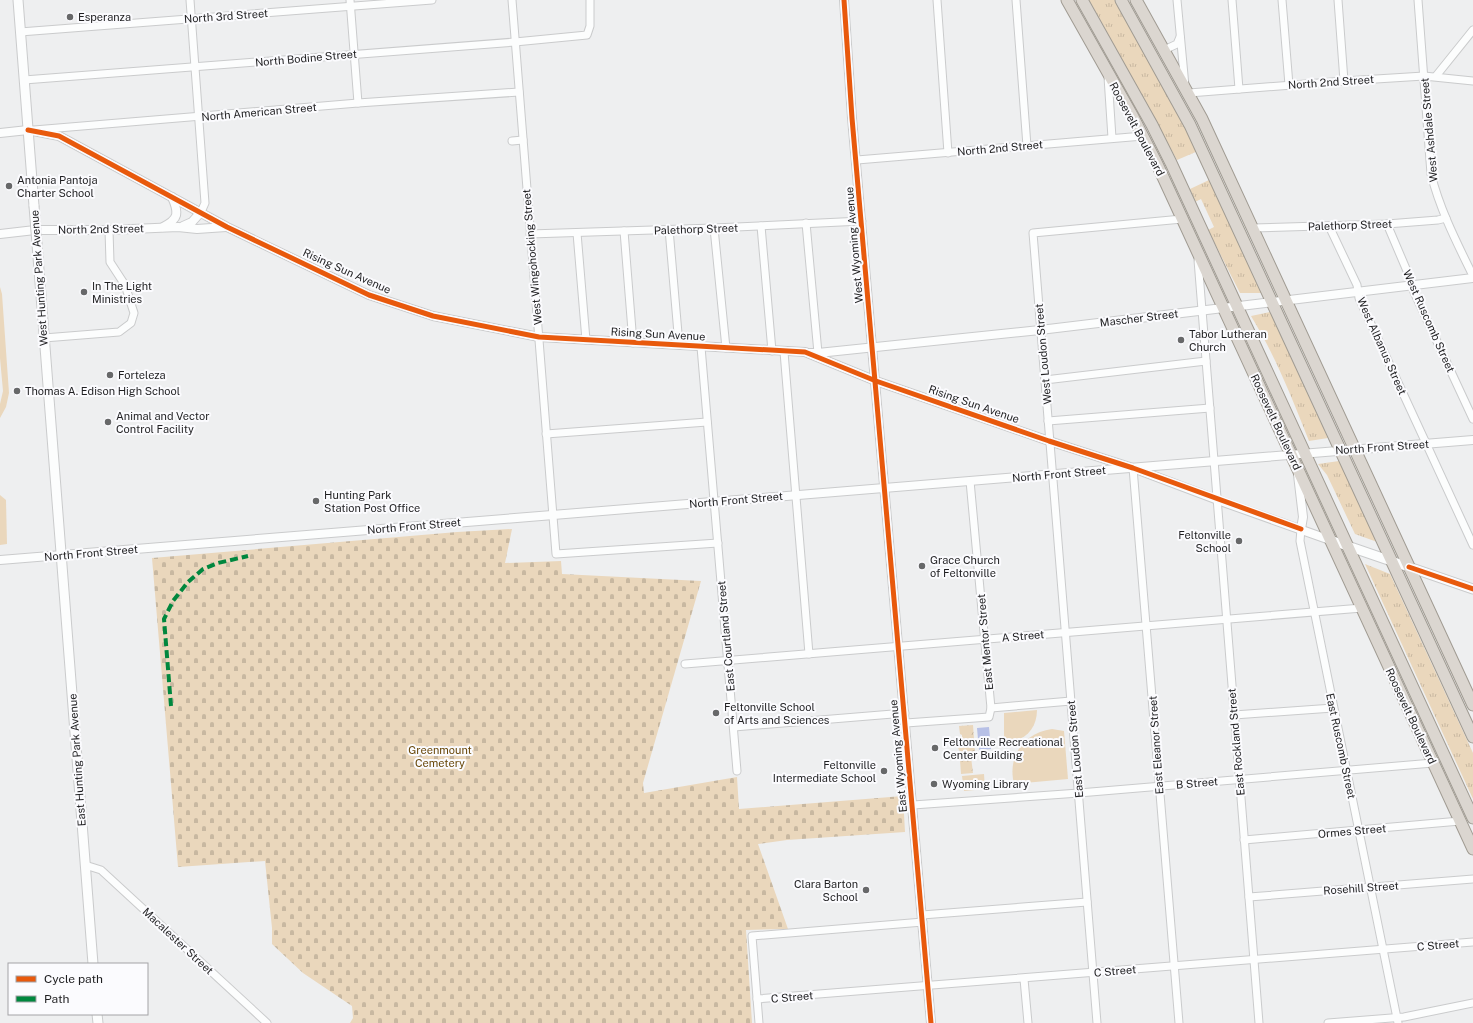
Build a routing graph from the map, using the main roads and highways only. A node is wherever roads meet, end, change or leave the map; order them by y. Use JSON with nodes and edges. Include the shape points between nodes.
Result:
{"nodes":[{"id":1,"x":18,"y":0,"type":"edge"},
{"id":2,"x":1067,"y":0,"type":"edge"},
{"id":3,"x":1082,"y":0,"type":"edge"},
{"id":4,"x":1121,"y":0,"type":"edge"},
{"id":5,"x":1137,"y":2,"type":"edge"},
{"id":6,"x":1152,"y":55,"type":"junction"},
{"id":7,"x":1108,"y":73,"type":"junction"},
{"id":8,"x":1139,"y":101,"type":"junction"},
{"id":9,"x":1296,"y":354,"type":"junction"},
{"id":10,"x":1264,"y":365,"type":"junction"},
{"id":11,"x":1331,"y":398,"type":"junction"},
{"id":12,"x":1276,"y":423,"type":"junction"},
{"id":13,"x":1330,"y":540,"type":"junction"},
{"id":14,"x":1348,"y":546,"type":"junction"},
{"id":15,"x":61,"y":555,"type":"joint"},
{"id":16,"x":1392,"y":561,"type":"junction"},
{"id":17,"x":1409,"y":567,"type":"junction"},
{"id":18,"x":1473,"y":589,"type":"edge"},
{"id":19,"x":1464,"y":686,"type":"junction"},
{"id":20,"x":1473,"y":705,"type":"edge"},
{"id":21,"x":1473,"y":727,"type":"edge"},
{"id":22,"x":1473,"y":737,"type":"edge"},
{"id":23,"x":1473,"y":818,"type":"edge"},
{"id":24,"x":1473,"y":849,"type":"edge"},
{"id":25,"x":93,"y":963,"type":"edge"}],
"edges":[{"from":1,"to":15,"type":"main road","name":"West Hunting Park Avenue","bridge":true},
{"from":2,"to":7,"type":"highway","name":"Roosevelt Boulevard"},
{"from":3,"to":8,"type":"highway","name":"Roosevelt Boulevard"},
{"from":4,"to":6,"type":"highway"},
{"from":5,"to":6,"type":"highway"},
{"from":5,"to":11,"type":"highway","via":[[1187,90]]},
{"from":6,"to":9,"type":"highway","via":[[1208,162]]},
{"from":7,"to":8,"type":"highway"},
{"from":7,"to":12,"type":"highway","name":"Roosevelt Boulevard","via":[[1143,136]]},
{"from":8,"to":10,"type":"highway","name":"Roosevelt Boulevard","via":[[1171,163]]},
{"from":9,"to":11,"type":"highway"},
{"from":9,"to":16,"type":"highway"},
{"from":10,"to":12,"type":"highway"},
{"from":10,"to":14,"type":"highway","name":"Roosevelt Boulevard"},
{"from":11,"to":17,"type":"highway"},
{"from":12,"to":13,"type":"highway","name":"Roosevelt Boulevard"},
{"from":13,"to":14,"type":"main road","name":"Rising Sun Avenue"},
{"from":13,"to":24,"type":"highway","name":"Roosevelt Boulevard"},
{"from":14,"to":16,"type":"main road","name":"Rising Sun Avenue"},
{"from":14,"to":23,"type":"highway","name":"Roosevelt Boulevard"},
{"from":15,"to":25,"type":"main road","name":"East Hunting Park Avenue"},
{"from":16,"to":17,"type":"main road","name":"Rising Sun Avenue"},
{"from":16,"to":22,"type":"highway"},
{"from":17,"to":18,"type":"main road","name":"Rising Sun Avenue"},
{"from":17,"to":19,"type":"highway"},
{"from":19,"to":20,"type":"highway"},
{"from":19,"to":21,"type":"highway"}]}
